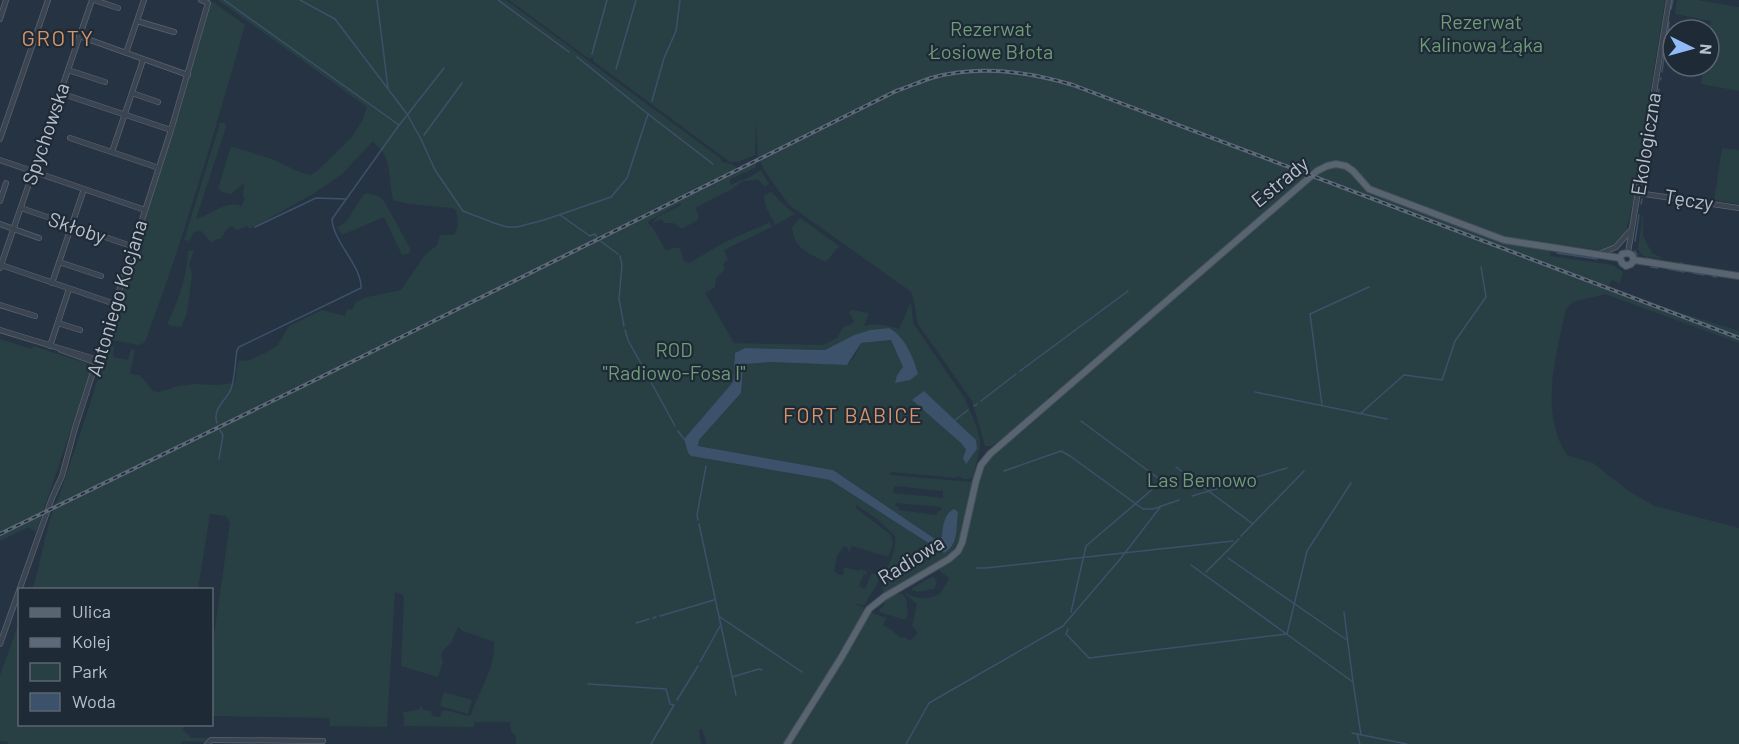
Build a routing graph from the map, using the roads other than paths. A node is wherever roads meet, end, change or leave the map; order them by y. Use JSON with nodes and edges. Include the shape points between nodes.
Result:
{"nodes":[{"id":1,"x":6,"y":0,"type":"edge"},
{"id":2,"x":48,"y":0,"type":"edge"},
{"id":3,"x":93,"y":0,"type":"edge"},
{"id":4,"x":144,"y":0,"type":"edge"},
{"id":5,"x":201,"y":0,"type":"edge"},
{"id":6,"x":1669,"y":0,"type":"edge"},
{"id":7,"x":118,"y":8,"type":"dead end"},
{"id":8,"x":0,"y":19,"type":"edge"},
{"id":9,"x":137,"y":21,"type":"junction"},
{"id":10,"x":174,"y":32,"type":"dead end"},
{"id":11,"x":79,"y":36,"type":"junction"},
{"id":12,"x":126,"y":53,"type":"junction"},
{"id":13,"x":143,"y":60,"type":"junction"},
{"id":14,"x":68,"y":70,"type":"junction"},
{"id":15,"x":188,"y":75,"type":"junction"},
{"id":16,"x":105,"y":82,"type":"dead end"},
{"id":17,"x":60,"y":93,"type":"junction"},
{"id":18,"x":132,"y":93,"type":"junction"},
{"id":19,"x":158,"y":102,"type":"dead end"},
{"id":20,"x":125,"y":114,"type":"junction"},
{"id":21,"x":171,"y":130,"type":"junction"},
{"id":22,"x":70,"y":138,"type":"dead end"},
{"id":23,"x":0,"y":139,"type":"edge"},
{"id":24,"x":112,"y":152,"type":"junction"},
{"id":25,"x":0,"y":160,"type":"edge"},
{"id":26,"x":159,"y":168,"type":"junction"},
{"id":27,"x":33,"y":172,"type":"junction"},
{"id":28,"x":6,"y":183,"type":"dead end"},
{"id":29,"x":84,"y":189,"type":"junction"},
{"id":30,"x":1638,"y":193,"type":"junction"},
{"id":31,"x":0,"y":201,"type":"edge"},
{"id":32,"x":21,"y":208,"type":"junction"},
{"id":33,"x":1739,"y":208,"type":"edge"},
{"id":34,"x":145,"y":210,"type":"junction"},
{"id":35,"x":0,"y":224,"type":"edge"},
{"id":36,"x":71,"y":226,"type":"junction"},
{"id":37,"x":14,"y":229,"type":"junction"},
{"id":38,"x":1632,"y":229,"type":"junction"},
{"id":39,"x":39,"y":238,"type":"dead end"},
{"id":40,"x":134,"y":247,"type":"junction"},
{"id":41,"x":1628,"y":253,"type":"junction"},
{"id":42,"x":1596,"y":255,"type":"junction"},
{"id":43,"x":1620,"y":258,"type":"junction"},
{"id":44,"x":1634,"y":260,"type":"junction"},
{"id":45,"x":59,"y":262,"type":"junction"},
{"id":46,"x":1,"y":266,"type":"edge"},
{"id":47,"x":101,"y":276,"type":"dead end"},
{"id":48,"x":1739,"y":276,"type":"edge"},
{"id":49,"x":52,"y":283,"type":"junction"},
{"id":50,"x":69,"y":288,"type":"junction"},
{"id":51,"x":115,"y":304,"type":"junction"},
{"id":52,"x":0,"y":305,"type":"edge"},
{"id":53,"x":35,"y":316,"type":"dead end"},
{"id":54,"x":57,"y":323,"type":"junction"},
{"id":55,"x":0,"y":330,"type":"edge"},
{"id":56,"x":80,"y":330,"type":"dead end"},
{"id":57,"x":50,"y":346,"type":"junction"},
{"id":58,"x":1098,"y":359,"type":"joint"},
{"id":59,"x":98,"y":361,"type":"junction"},
{"id":60,"x":20,"y":588,"type":"edge"},
{"id":61,"x":18,"y":593,"type":"edge"},
{"id":62,"x":0,"y":644,"type":"edge"},
{"id":63,"x":322,"y":741,"type":"dead end"},
{"id":64,"x":249,"y":742,"type":"edge"},
{"id":65,"x":293,"y":742,"type":"edge"},
{"id":66,"x":207,"y":744,"type":"edge"},
{"id":67,"x":787,"y":744,"type":"edge"}],
"edges":[{"from":1,"to":8,"type":"street"},
{"from":2,"to":23,"type":"street"},
{"from":3,"to":7,"type":"street"},
{"from":3,"to":11,"type":"street","name":"Spychowska"},
{"from":4,"to":9,"type":"street"},
{"from":5,"to":15,"type":"street","name":"Antoniego Kocjana","via":[[208,3]]},
{"from":6,"to":30,"type":"street","name":"Ekologiczna"},
{"from":9,"to":10,"type":"street"},
{"from":9,"to":12,"type":"street"},
{"from":11,"to":12,"type":"street"},
{"from":11,"to":14,"type":"street","name":"Spychowska"},
{"from":12,"to":13,"type":"street"},
{"from":13,"to":15,"type":"street"},
{"from":13,"to":18,"type":"street"},
{"from":14,"to":16,"type":"street"},
{"from":14,"to":17,"type":"street","name":"Spychowska"},
{"from":15,"to":21,"type":"street","name":"Antoniego Kocjana"},
{"from":17,"to":20,"type":"street"},
{"from":17,"to":27,"type":"street","name":"Spychowska"},
{"from":18,"to":19,"type":"street"},
{"from":18,"to":20,"type":"street"},
{"from":20,"to":21,"type":"street"},
{"from":20,"to":24,"type":"street"},
{"from":21,"to":26,"type":"street","name":"Antoniego Kocjana"},
{"from":22,"to":24,"type":"street"},
{"from":24,"to":26,"type":"street"},
{"from":25,"to":27,"type":"street"},
{"from":26,"to":34,"type":"street","name":"Antoniego Kocjana"},
{"from":27,"to":29,"type":"street"},
{"from":27,"to":32,"type":"street","name":"Spychowska"},
{"from":28,"to":31,"type":"street"},
{"from":29,"to":34,"type":"street"},
{"from":29,"to":36,"type":"street"},
{"from":30,"to":33,"type":"street","name":"Tęczy"},
{"from":30,"to":38,"type":"street","name":"Ekologiczna"},
{"from":32,"to":36,"type":"street","name":"Skłoby"},
{"from":32,"to":37,"type":"street","name":"Spychowska"},
{"from":34,"to":40,"type":"street","name":"Antoniego Kocjana"},
{"from":35,"to":37,"type":"street"},
{"from":36,"to":40,"type":"street","name":"Skłoby"},
{"from":36,"to":45,"type":"street"},
{"from":37,"to":39,"type":"street"},
{"from":37,"to":46,"type":"street","name":"Spychowska"},
{"from":38,"to":41,"type":"street","name":"Ekologiczna"},
{"from":38,"to":42,"type":"street","via":[[1623,242]]},
{"from":40,"to":51,"type":"street","name":"Antoniego Kocjana"},
{"from":41,"to":43,"type":"main road"},
{"from":41,"to":44,"type":"main road"},
{"from":42,"to":43,"type":"main road","name":"Estrady"},
{"from":42,"to":58,"type":"main road","name":"Estrady","via":[[1504,240],[1369,189],[1353,171],[1336,164],[1309,176]]},
{"from":43,"to":44,"type":"main road","via":[[1626,266]]},
{"from":44,"to":48,"type":"main road"},
{"from":45,"to":47,"type":"street"},
{"from":45,"to":49,"type":"street"},
{"from":46,"to":49,"type":"street"},
{"from":49,"to":50,"type":"street"},
{"from":50,"to":51,"type":"street"},
{"from":50,"to":54,"type":"street"},
{"from":51,"to":59,"type":"street","name":"Antoniego Kocjana"},
{"from":52,"to":53,"type":"street"},
{"from":54,"to":56,"type":"street"},
{"from":54,"to":57,"type":"street"},
{"from":55,"to":57,"type":"street"},
{"from":57,"to":59,"type":"street"},
{"from":58,"to":67,"type":"main road","name":"Radiowa","via":[[986,458],[979,469],[960,548],[949,559],[869,609]]},
{"from":59,"to":60,"type":"street","name":"Antoniego Kocjana"},
{"from":61,"to":62,"type":"street","name":"Antoniego Kocjana"},
{"from":63,"to":65,"type":"street"},
{"from":64,"to":65,"type":"street"},
{"from":64,"to":66,"type":"street","via":[[215,740]]}]}
